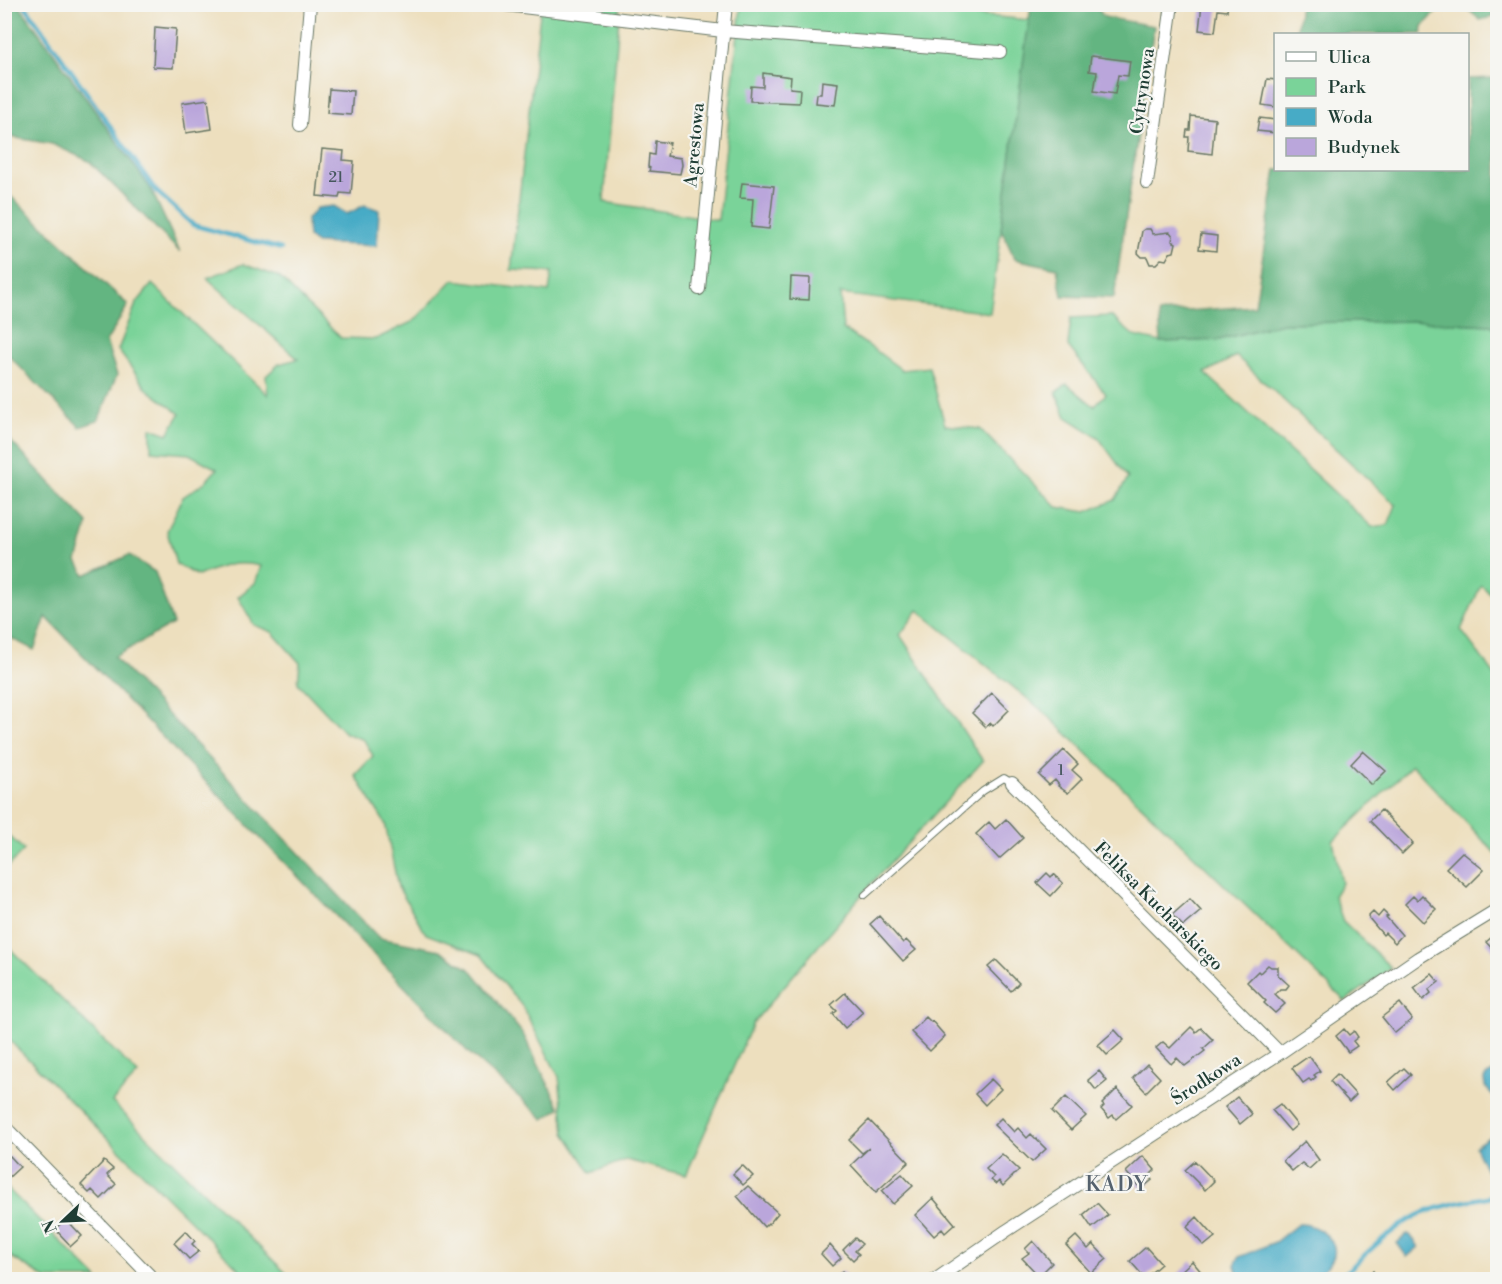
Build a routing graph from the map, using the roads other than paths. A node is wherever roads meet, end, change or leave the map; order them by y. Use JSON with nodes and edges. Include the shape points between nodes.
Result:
{"nodes":[{"id":1,"x":310,"y":4,"type":"edge"},
{"id":2,"x":497,"y":4,"type":"edge"},
{"id":3,"x":726,"y":4,"type":"edge"},
{"id":4,"x":1172,"y":4,"type":"edge"},
{"id":5,"x":723,"y":31,"type":"junction"},
{"id":6,"x":1000,"y":52,"type":"dead end"},
{"id":7,"x":300,"y":125,"type":"dead end"},
{"id":8,"x":1147,"y":183,"type":"dead end"},
{"id":9,"x":699,"y":289,"type":"dead end"},
{"id":10,"x":1012,"y":783,"type":"joint"},
{"id":11,"x":865,"y":895,"type":"dead end"},
{"id":12,"x":1497,"y":909,"type":"edge"},
{"id":13,"x":1280,"y":1053,"type":"junction"},
{"id":14,"x":4,"y":1126,"type":"edge"},
{"id":15,"x":154,"y":1280,"type":"edge"},
{"id":16,"x":935,"y":1280,"type":"edge"}],
"edges":[{"from":1,"to":7,"type":"street"},
{"from":2,"to":5,"type":"street"},
{"from":3,"to":5,"type":"street","name":"Agrestowa"},
{"from":4,"to":8,"type":"street","name":"Cytrynowa"},
{"from":5,"to":6,"type":"street"},
{"from":5,"to":9,"type":"street","name":"Agrestowa"},
{"from":10,"to":11,"type":"lane","via":[[1004,778],[983,790]]},
{"from":10,"to":13,"type":"street","name":"Feliksa Kucharskiego"},
{"from":12,"to":13,"type":"street","name":"Środkowa"},
{"from":13,"to":16,"type":"street","name":"Środkowa"},
{"from":14,"to":15,"type":"street"}]}
